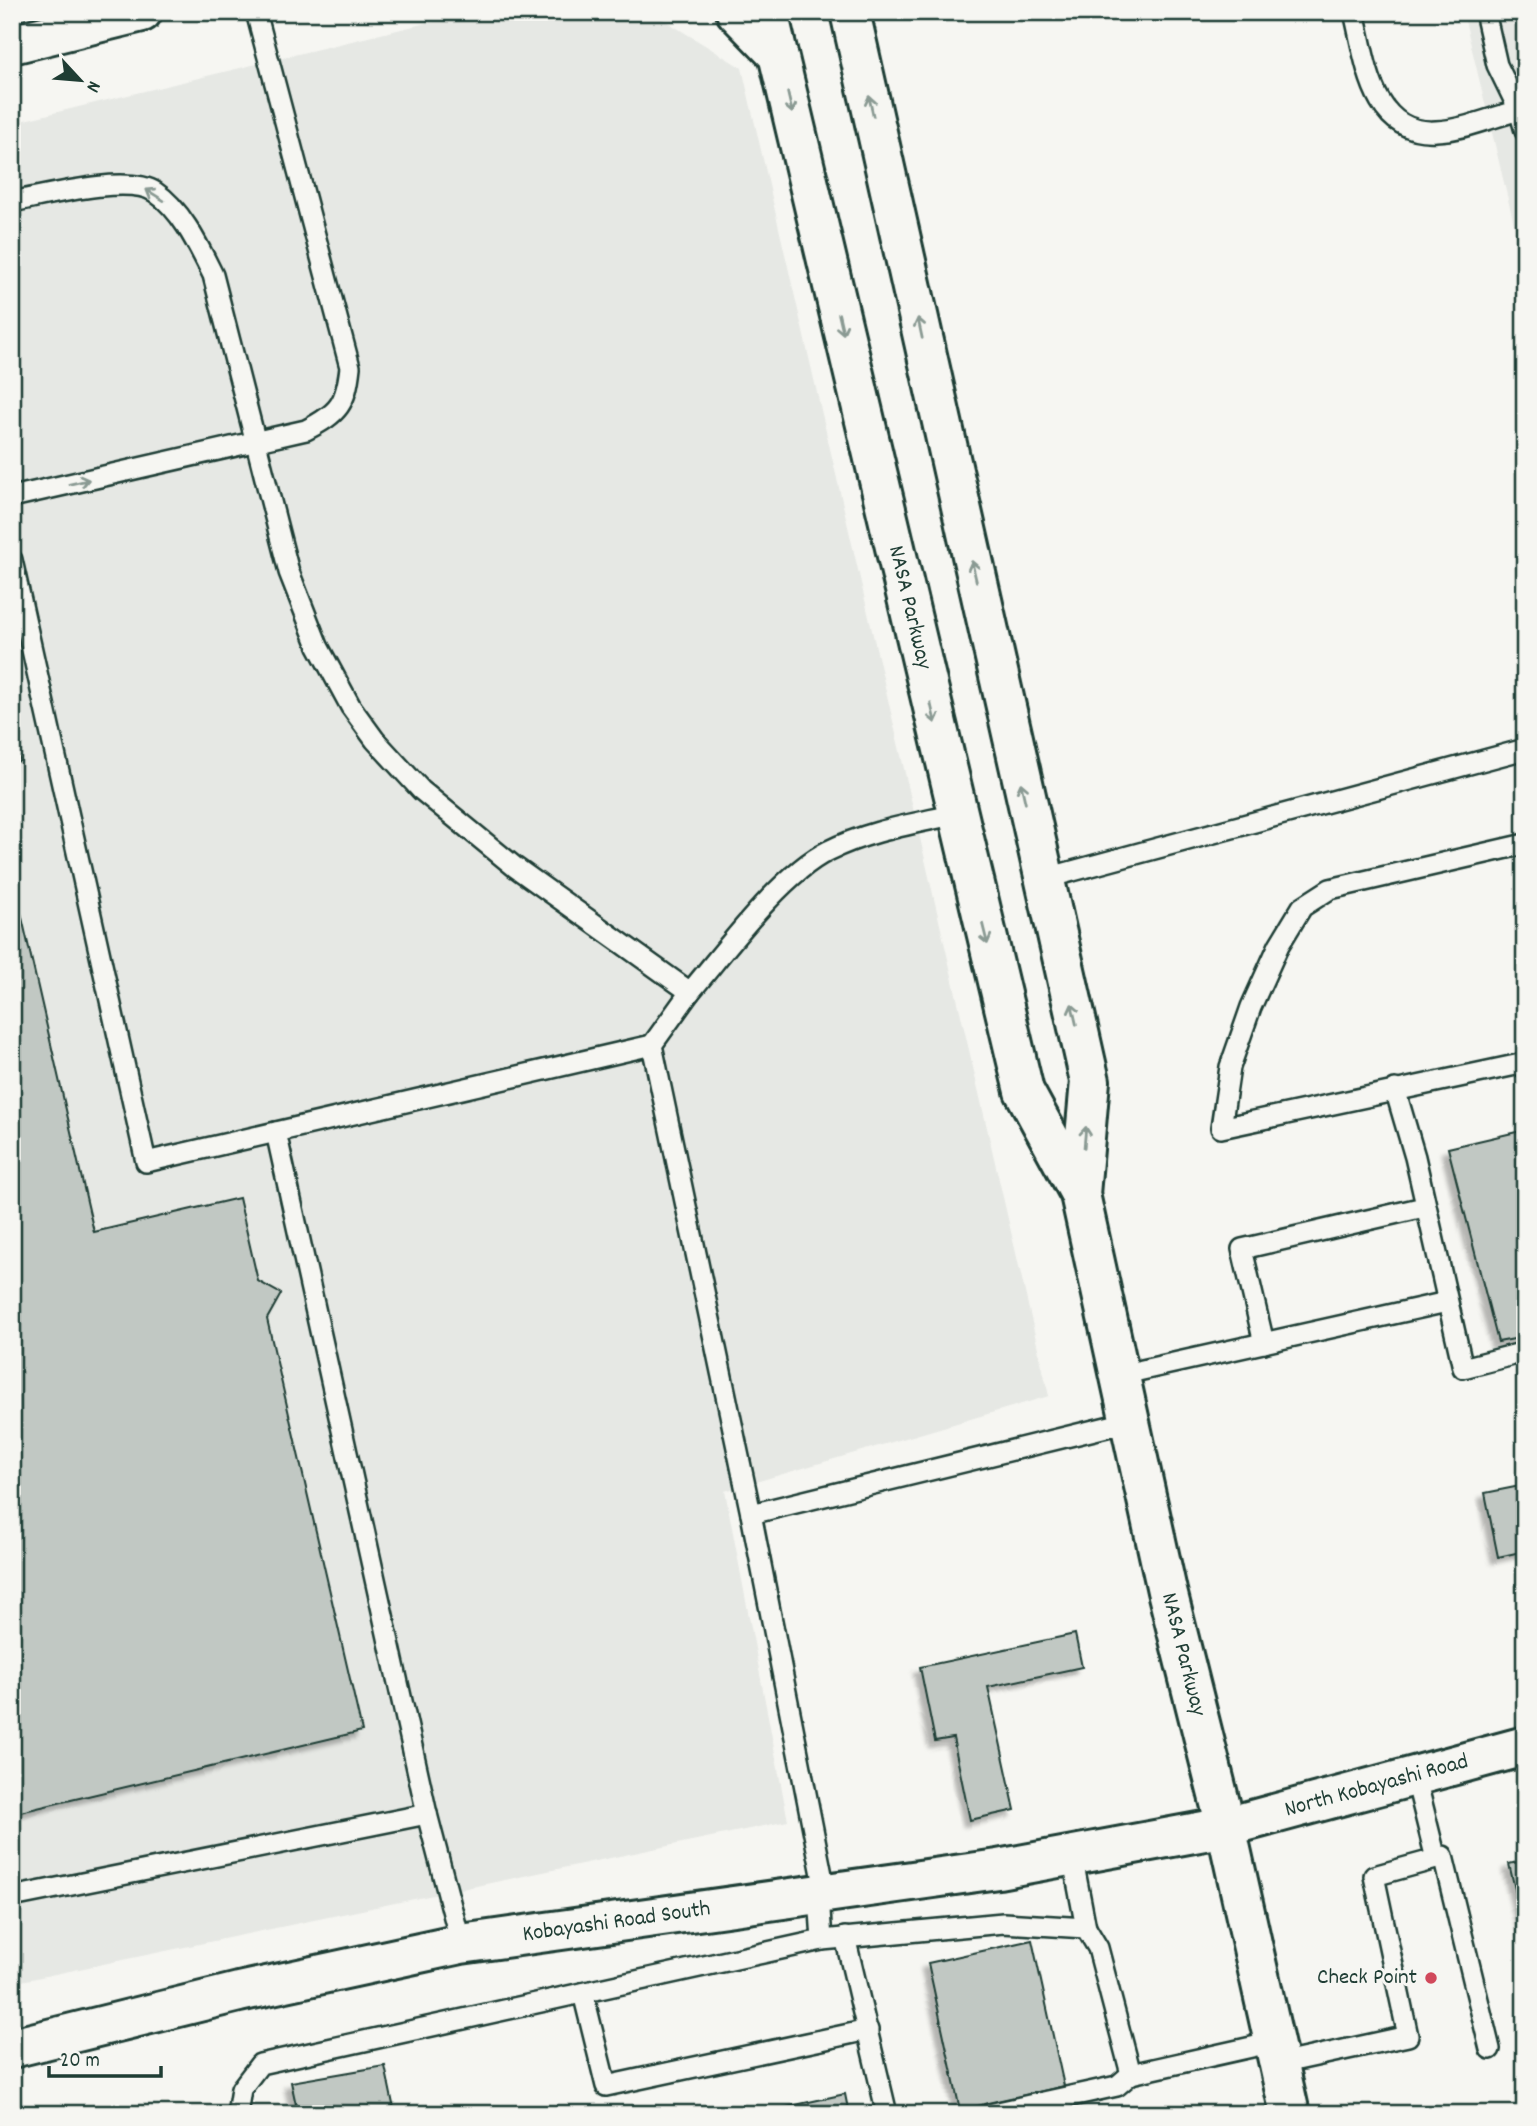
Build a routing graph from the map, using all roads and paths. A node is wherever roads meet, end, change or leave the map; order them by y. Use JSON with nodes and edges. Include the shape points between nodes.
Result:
{"nodes":[{"id":1,"x":142,"y":12,"type":"edge"},
{"id":2,"x":256,"y":12,"type":"edge"},
{"id":3,"x":736,"y":12,"type":"edge"},
{"id":4,"x":768,"y":12,"type":"edge"},
{"id":5,"x":850,"y":12,"type":"edge"},
{"id":6,"x":868,"y":12,"type":"edge"},
{"id":7,"x":1354,"y":12,"type":"edge"},
{"id":8,"x":1485,"y":12,"type":"edge"},
{"id":9,"x":12,"y":44,"type":"edge"},
{"id":10,"x":858,"y":49,"type":"junction"},
{"id":11,"x":778,"y":55,"type":"junction"},
{"id":12,"x":1522,"y":110,"type":"edge"},
{"id":13,"x":1525,"y":131,"type":"edge"},
{"id":14,"x":12,"y":202,"type":"edge"},
{"id":15,"x":257,"y":442,"type":"junction"},
{"id":16,"x":12,"y":497,"type":"edge"},
{"id":17,"x":12,"y":560,"type":"edge"},
{"id":18,"x":1525,"y":749,"type":"edge"},
{"id":19,"x":956,"y":814,"type":"junction"},
{"id":20,"x":1525,"y":844,"type":"edge"},
{"id":21,"x":1043,"y":879,"type":"junction"},
{"id":22,"x":690,"y":992,"type":"junction"},
{"id":23,"x":653,"y":1045,"type":"junction"},
{"id":24,"x":1525,"y":1063,"type":"edge"},
{"id":25,"x":1395,"y":1089,"type":"junction"},
{"id":26,"x":276,"y":1132,"type":"junction"},
{"id":27,"x":1080,"y":1194,"type":"junction"},
{"id":28,"x":1424,"y":1207,"type":"junction"},
{"id":29,"x":1447,"y":1302,"type":"junction"},
{"id":30,"x":1264,"y":1343,"type":"junction"},
{"id":31,"x":1525,"y":1352,"type":"edge"},
{"id":32,"x":1120,"y":1375,"type":"junction"},
{"id":33,"x":1131,"y":1421,"type":"junction"},
{"id":34,"x":751,"y":1514,"type":"junction"},
{"id":35,"x":1525,"y":1745,"type":"edge"},
{"id":36,"x":1415,"y":1775,"type":"junction"},
{"id":37,"x":427,"y":1814,"type":"junction"},
{"id":38,"x":1226,"y":1827,"type":"junction"},
{"id":39,"x":1072,"y":1856,"type":"junction"},
{"id":40,"x":1436,"y":1859,"type":"junction"},
{"id":41,"x":822,"y":1896,"type":"junction"},
{"id":42,"x":12,"y":1897,"type":"edge"},
{"id":43,"x":1086,"y":1928,"type":"junction"},
{"id":44,"x":845,"y":1937,"type":"junction"},
{"id":45,"x":822,"y":1940,"type":"junction"},
{"id":46,"x":461,"y":1944,"type":"junction"},
{"id":47,"x":583,"y":1993,"type":"junction"},
{"id":48,"x":868,"y":2030,"type":"junction"},
{"id":49,"x":12,"y":2048,"type":"edge"},
{"id":50,"x":1490,"y":2049,"type":"dead end"},
{"id":51,"x":1276,"y":2053,"type":"junction"},
{"id":52,"x":1131,"y":2074,"type":"junction"},
{"id":53,"x":237,"y":2114,"type":"edge"},
{"id":54,"x":887,"y":2114,"type":"edge"},
{"id":55,"x":989,"y":2114,"type":"edge"},
{"id":56,"x":1290,"y":2114,"type":"edge"}],
"edges":[{"from":1,"to":9,"type":"main road"},
{"from":2,"to":15,"type":"lane","via":[[350,366],[341,405],[329,418],[306,430]]},
{"from":3,"to":11,"type":"main road"},
{"from":4,"to":11,"type":"main road","name":"NASA Parkway"},
{"from":5,"to":10,"type":"main road","name":"NASA Parkway"},
{"from":6,"to":10,"type":"main road"},
{"from":7,"to":12,"type":"lane","via":[[1373,89],[1382,108],[1397,121],[1414,130],[1437,132]]},
{"from":8,"to":12,"type":"lane","via":[[1497,65]]},
{"from":21,"to":10,"type":"main road","name":"NASA Parkway","one_way":true},
{"from":11,"to":19,"type":"main road","name":"NASA Parkway","one_way":true},
{"from":12,"to":13,"type":"lane"},
{"from":15,"to":14,"type":"lane","one_way":true,"via":[[213,275],[170,205],[153,190],[122,185]]},
{"from":16,"to":15,"type":"lane","one_way":true},
{"from":15,"to":22,"type":"lane","via":[[289,572],[318,646],[375,740],[421,789],[515,867]]},
{"from":17,"to":26,"type":"lane","via":[[146,1162]]},
{"from":18,"to":21,"type":"lane"},
{"from":19,"to":22,"type":"lane","via":[[870,833],[825,852],[765,903]]},
{"from":19,"to":27,"type":"main road","name":"NASA Parkway","one_way":true,"via":[[1024,1091]]},
{"from":20,"to":25,"type":"lane","via":[[1330,889],[1302,907],[1251,1007],[1230,1067],[1221,1128]]},
{"from":27,"to":21,"type":"main road","name":"NASA Parkway","one_way":true,"via":[[1090,1081]]},
{"from":22,"to":23,"type":"lane"},
{"from":23,"to":26,"type":"lane"},
{"from":23,"to":34,"type":"lane"},
{"from":24,"to":25,"type":"lane"},
{"from":25,"to":28,"type":"lane"},
{"from":26,"to":37,"type":"lane"},
{"from":27,"to":32,"type":"main road","name":"NASA Parkway"},
{"from":28,"to":29,"type":"lane"},
{"from":28,"to":30,"type":"lane","via":[[1242,1249]]},
{"from":29,"to":30,"type":"lane"},
{"from":29,"to":31,"type":"lane","via":[[1463,1367]]},
{"from":30,"to":32,"type":"lane"},
{"from":32,"to":33,"type":"main road","name":"NASA Parkway"},
{"from":33,"to":34,"type":"lane"},
{"from":33,"to":38,"type":"main road","name":"NASA Parkway","via":[[1167,1591]]},
{"from":34,"to":41,"type":"lane"},
{"from":35,"to":36,"type":"main road","name":"North Kobayashi Road"},
{"from":36,"to":38,"type":"main road","name":"North Kobayashi Road"},
{"from":36,"to":40,"type":"lane"},
{"from":37,"to":42,"type":"lane"},
{"from":37,"to":46,"type":"lane"},
{"from":38,"to":39,"type":"main road","name":"Kobayashi Road South"},
{"from":38,"to":51,"type":"main road","name":"NASA Parkway"},
{"from":39,"to":41,"type":"main road","name":"Kobayashi Road South"},
{"from":39,"to":43,"type":"lane"},
{"from":40,"to":50,"type":"lane","via":[[1443,1856]]},
{"from":40,"to":51,"type":"lane","via":[[1374,1876],[1408,2036]]},
{"from":41,"to":45,"type":"lane"},
{"from":41,"to":46,"type":"main road","name":"Kobayashi Road South"},
{"from":43,"to":44,"type":"lane","via":[[1003,1923]]},
{"from":43,"to":52,"type":"lane","via":[[1098,1948]]},
{"from":44,"to":45,"type":"lane"},
{"from":44,"to":48,"type":"lane"},
{"from":45,"to":47,"type":"lane"},
{"from":46,"to":49,"type":"main road","name":"Kobayashi Road South"},
{"from":47,"to":48,"type":"lane","via":[[606,2086]]},
{"from":47,"to":53,"type":"lane","via":[[260,2064],[241,2089]]},
{"from":48,"to":54,"type":"lane"},
{"from":51,"to":52,"type":"lane"},
{"from":51,"to":56,"type":"main road","name":"NASA Parkway"},
{"from":52,"to":55,"type":"lane","via":[[1118,2086]]}]}
